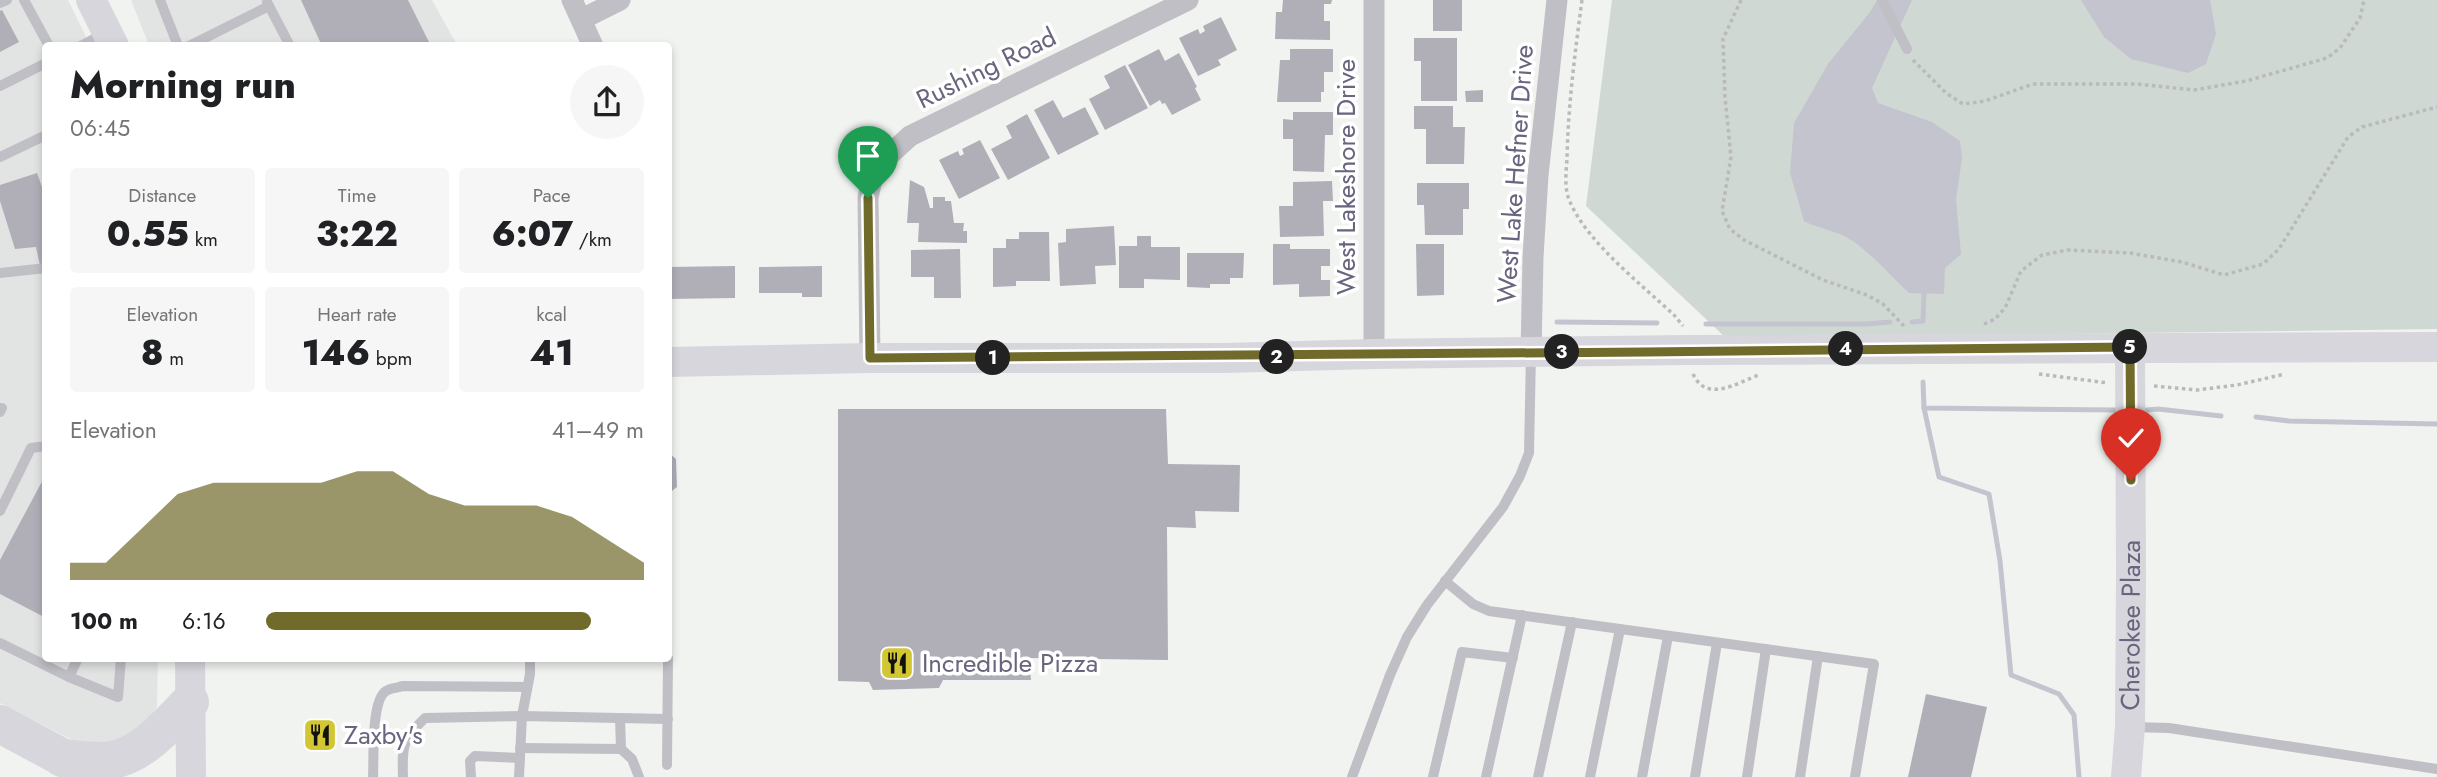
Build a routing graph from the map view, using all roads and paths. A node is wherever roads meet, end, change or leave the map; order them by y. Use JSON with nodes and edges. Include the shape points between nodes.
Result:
{"nodes":[{"id":1,"x":7,"y":0,"type":"edge"},
{"id":2,"x":24,"y":0,"type":"edge"},
{"id":3,"x":91,"y":0,"type":"edge"},
{"id":4,"x":160,"y":0,"type":"edge"},
{"id":5,"x":572,"y":0,"type":"edge"},
{"id":6,"x":621,"y":0,"type":"edge"},
{"id":7,"x":1188,"y":0,"type":"edge"},
{"id":8,"x":1374,"y":0,"type":"edge"},
{"id":9,"x":1558,"y":0,"type":"edge"},
{"id":10,"x":1582,"y":0,"type":"edge"},
{"id":11,"x":1741,"y":0,"type":"edge"},
{"id":12,"x":1882,"y":0,"type":"edge"},
{"id":13,"x":2364,"y":0,"type":"edge"},
{"id":14,"x":0,"y":3,"type":"edge"},
{"id":15,"x":267,"y":3,"type":"edge"},
{"id":16,"x":582,"y":19,"type":"junction"},
{"id":17,"x":111,"y":39,"type":"edge"},
{"id":18,"x":47,"y":42,"type":"edge"},
{"id":19,"x":176,"y":42,"type":"edge"},
{"id":20,"x":196,"y":42,"type":"edge"},
{"id":21,"x":288,"y":42,"type":"edge"},
{"id":22,"x":591,"y":42,"type":"edge"},
{"id":23,"x":1907,"y":49,"type":"joint"},
{"id":24,"x":42,"y":65,"type":"edge"},
{"id":25,"x":0,"y":86,"type":"edge"},
{"id":26,"x":2437,"y":107,"type":"edge"},
{"id":27,"x":42,"y":137,"type":"edge"},
{"id":28,"x":0,"y":157,"type":"edge"},
{"id":29,"x":42,"y":268,"type":"edge"},
{"id":30,"x":0,"y":273,"type":"edge"},
{"id":31,"x":1978,"y":327,"type":"dead end"},
{"id":32,"x":1685,"y":328,"type":"dead end"},
{"id":33,"x":1907,"y":329,"type":"dead end"},
{"id":34,"x":2130,"y":347,"type":"junction"},
{"id":35,"x":2437,"y":347,"type":"edge"},
{"id":36,"x":1531,"y":352,"type":"junction"},
{"id":37,"x":1374,"y":354,"type":"junction"},
{"id":38,"x":870,"y":358,"type":"junction"},
{"id":39,"x":672,"y":362,"type":"edge"},
{"id":40,"x":2277,"y":374,"type":"dead end"},
{"id":41,"x":2160,"y":386,"type":"dead end"},
{"id":42,"x":42,"y":447,"type":"edge"},
{"id":43,"x":0,"y":511,"type":"edge"},
{"id":44,"x":1445,"y":581,"type":"junction"},
{"id":45,"x":1522,"y":615,"type":"junction"},
{"id":46,"x":1572,"y":622,"type":"junction"},
{"id":47,"x":1620,"y":629,"type":"junction"},
{"id":48,"x":1668,"y":636,"type":"junction"},
{"id":49,"x":0,"y":643,"type":"edge"},
{"id":50,"x":1717,"y":643,"type":"junction"},
{"id":51,"x":1766,"y":649,"type":"junction"},
{"id":52,"x":1818,"y":656,"type":"junction"},
{"id":53,"x":1513,"y":658,"type":"junction"},
{"id":54,"x":76,"y":662,"type":"edge"},
{"id":55,"x":121,"y":662,"type":"edge"},
{"id":56,"x":190,"y":662,"type":"edge"},
{"id":57,"x":530,"y":662,"type":"edge"},
{"id":58,"x":668,"y":662,"type":"edge"},
{"id":59,"x":69,"y":677,"type":"junction"},
{"id":60,"x":527,"y":687,"type":"junction"},
{"id":61,"x":190,"y":702,"type":"junction"},
{"id":62,"x":522,"y":716,"type":"junction"},
{"id":63,"x":620,"y":718,"type":"junction"},
{"id":64,"x":668,"y":719,"type":"junction"},
{"id":65,"x":0,"y":724,"type":"edge"},
{"id":66,"x":2130,"y":727,"type":"junction"},
{"id":67,"x":621,"y":749,"type":"junction"},
{"id":68,"x":520,"y":753,"type":"junction"},
{"id":69,"x":62,"y":758,"type":"junction"},
{"id":70,"x":667,"y":765,"type":"dead end"},
{"id":71,"x":2409,"y":765,"type":"junction"},
{"id":72,"x":2437,"y":769,"type":"edge"},
{"id":73,"x":99,"y":777,"type":"edge"},
{"id":74,"x":191,"y":777,"type":"edge"},
{"id":75,"x":373,"y":777,"type":"edge"},
{"id":76,"x":403,"y":777,"type":"edge"},
{"id":77,"x":471,"y":777,"type":"edge"},
{"id":78,"x":519,"y":777,"type":"edge"},
{"id":79,"x":639,"y":777,"type":"edge"},
{"id":80,"x":1352,"y":777,"type":"edge"},
{"id":81,"x":1433,"y":777,"type":"edge"},
{"id":82,"x":1486,"y":777,"type":"edge"},
{"id":83,"x":1538,"y":777,"type":"edge"},
{"id":84,"x":1590,"y":777,"type":"edge"},
{"id":85,"x":1642,"y":777,"type":"edge"},
{"id":86,"x":1696,"y":777,"type":"edge"},
{"id":87,"x":1747,"y":777,"type":"edge"},
{"id":88,"x":1800,"y":777,"type":"edge"},
{"id":89,"x":1855,"y":777,"type":"edge"},
{"id":90,"x":2126,"y":777,"type":"edge"},
{"id":91,"x":2409,"y":777,"type":"edge"}],
"edges":[{"from":1,"to":14,"type":"lane"},
{"from":2,"to":18,"type":"lane"},
{"from":3,"to":17,"type":"street"},
{"from":4,"to":19,"type":"lane"},
{"from":5,"to":16,"type":"street"},
{"from":6,"to":16,"type":"street"},
{"from":7,"to":38,"type":"street","name":"Rushing Road","via":[[910,136],[874,169],[868,198]]},
{"from":8,"to":37,"type":"street","name":"West Lakeshore Drive"},
{"from":9,"to":36,"type":"street","name":"West Lake Hefner Drive","via":[[1538,175]]},
{"from":10,"to":32,"type":"path","via":[[1567,121],[1568,199],[1596,242]]},
{"from":11,"to":33,"type":"path","via":[[1723,39],[1731,157],[1722,211],[1730,229],[1824,280],[1883,304]]},
{"from":12,"to":23,"type":"lane"},
{"from":13,"to":23,"type":"path","via":[[2360,18],[2340,48],[2327,58],[2246,81],[2193,90],[2137,84],[2033,84],[1963,104],[1946,93]]},
{"from":15,"to":20,"type":"lane"},
{"from":15,"to":21,"type":"lane"},
{"from":16,"to":22,"type":"street"},
{"from":24,"to":25,"type":"lane"},
{"from":26,"to":31,"type":"path","via":[[2362,127],[2348,137],[2279,249],[2263,264],[2224,275],[2130,253],[2068,250],[2042,255],[2021,271],[2005,308]]},
{"from":27,"to":28,"type":"lane"},
{"from":29,"to":30,"type":"lane"},
{"from":34,"to":35,"type":"street"},
{"from":34,"to":36,"type":"street"},
{"from":34,"to":66,"type":"street","name":"Cherokee Plaza"},
{"from":36,"to":37,"type":"street"},
{"from":36,"to":44,"type":"lane","via":[[1529,453],[1503,507]]},
{"from":37,"to":38,"type":"street"},
{"from":38,"to":39,"type":"street"},
{"from":40,"to":41,"type":"path","via":[[2197,390]]},
{"from":42,"to":43,"type":"lane","via":[[31,448]]},
{"from":44,"to":45,"type":"lane","via":[[1473,604]]},
{"from":44,"to":80,"type":"lane","via":[[1407,637]]},
{"from":45,"to":46,"type":"lane"},
{"from":45,"to":53,"type":"lane"},
{"from":46,"to":47,"type":"lane"},
{"from":46,"to":83,"type":"lane"},
{"from":47,"to":48,"type":"lane"},
{"from":47,"to":84,"type":"lane"},
{"from":48,"to":50,"type":"lane"},
{"from":48,"to":85,"type":"lane"},
{"from":49,"to":59,"type":"lane"},
{"from":50,"to":51,"type":"lane"},
{"from":50,"to":86,"type":"lane"},
{"from":51,"to":52,"type":"lane"},
{"from":51,"to":87,"type":"lane"},
{"from":52,"to":88,"type":"lane"},
{"from":52,"to":89,"type":"lane","via":[[1874,664]]},
{"from":53,"to":81,"type":"lane","via":[[1462,652]]},
{"from":53,"to":82,"type":"lane"},
{"from":54,"to":59,"type":"lane"},
{"from":55,"to":59,"type":"lane","via":[[118,697]]},
{"from":56,"to":61,"type":"street"},
{"from":57,"to":60,"type":"lane"},
{"from":58,"to":64,"type":"lane"},
{"from":60,"to":62,"type":"lane"},
{"from":60,"to":75,"type":"lane","via":[[402,686],[385,691],[376,713]]},
{"from":61,"to":69,"type":"highway","via":[[125,756],[106,761]]},
{"from":61,"to":74,"type":"street"},
{"from":62,"to":63,"type":"lane"},
{"from":62,"to":68,"type":"lane"},
{"from":62,"to":76,"type":"lane","via":[[425,718],[402,748]]},
{"from":63,"to":64,"type":"lane"},
{"from":63,"to":67,"type":"lane"},
{"from":64,"to":70,"type":"lane"},
{"from":65,"to":69,"type":"highway"},
{"from":66,"to":71,"type":"lane","via":[[2169,728]]},
{"from":66,"to":90,"type":"street","name":"Cherokee Plaza"},
{"from":67,"to":68,"type":"lane"},
{"from":67,"to":79,"type":"lane","via":[[632,759]]},
{"from":68,"to":77,"type":"lane","via":[[475,756],[470,761]]},
{"from":68,"to":78,"type":"lane"},
{"from":69,"to":73,"type":"highway"},
{"from":71,"to":72,"type":"lane"},
{"from":71,"to":91,"type":"lane"}]}
